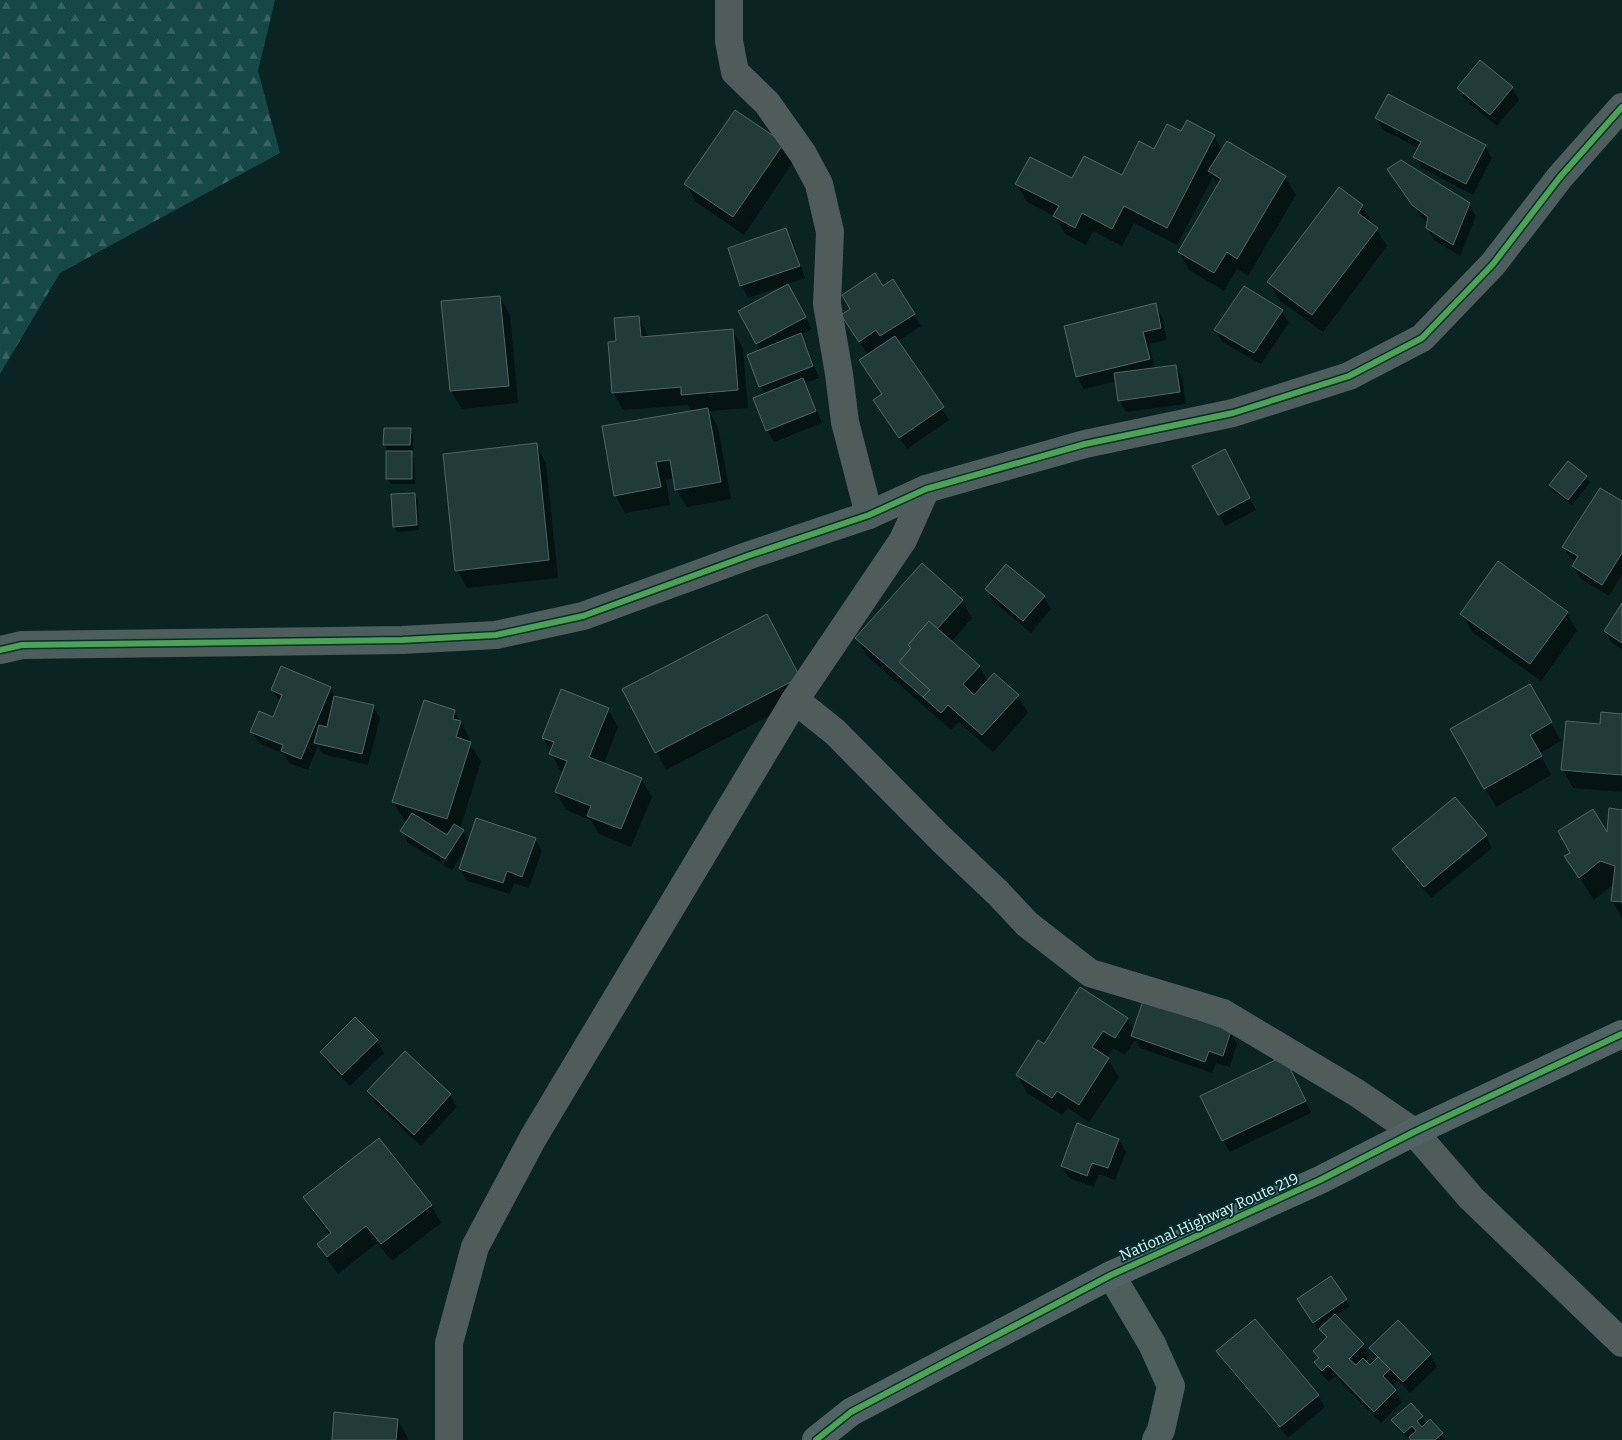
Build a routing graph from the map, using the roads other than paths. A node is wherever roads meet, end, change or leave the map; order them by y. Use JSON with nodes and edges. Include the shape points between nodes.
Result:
{"nodes":[{"id":1,"x":730,"y":0,"type":"edge"},
{"id":2,"x":1622,"y":107,"type":"edge"},
{"id":3,"x":926,"y":489,"type":"junction"},
{"id":4,"x":869,"y":515,"type":"junction"},
{"id":5,"x":0,"y":650,"type":"edge"},
{"id":6,"x":796,"y":700,"type":"junction"},
{"id":7,"x":1622,"y":1034,"type":"edge"},
{"id":8,"x":1414,"y":1132,"type":"junction"},
{"id":9,"x":1111,"y":1274,"type":"junction"},
{"id":10,"x":1622,"y":1343,"type":"edge"},
{"id":11,"x":449,"y":1440,"type":"edge"},
{"id":12,"x":816,"y":1440,"type":"edge"},
{"id":13,"x":1156,"y":1440,"type":"edge"}],
"edges":[{"from":1,"to":4,"type":"street","via":[[729,41],[735,72],[767,103],[819,184],[830,232],[827,304],[845,422]]},
{"from":2,"to":3,"type":"street","via":[[1560,178],[1493,264],[1422,338],[1349,376],[1233,413],[1085,444]]},
{"from":3,"to":4,"type":"street"},
{"from":3,"to":6,"type":"street","via":[[903,540]]},
{"from":4,"to":5,"type":"street","via":[[583,616],[496,635],[402,640],[22,645]]},
{"from":6,"to":8,"type":"street","via":[[835,732],[1026,924],[1090,973],[1223,1013],[1357,1093]]},
{"from":6,"to":11,"type":"street","via":[[533,1138],[475,1248],[449,1343]]},
{"from":7,"to":8,"type":"highway","name":"National Highway Route 219"},
{"from":8,"to":9,"type":"highway","name":"National Highway Route 219","via":[[1320,1180]]},
{"from":8,"to":10,"type":"street","via":[[1470,1198]]},
{"from":9,"to":12,"type":"highway","name":"National Highway Route 219","via":[[851,1412]]},
{"from":9,"to":13,"type":"street","via":[[1152,1344],[1171,1386],[1162,1430]]}]}
